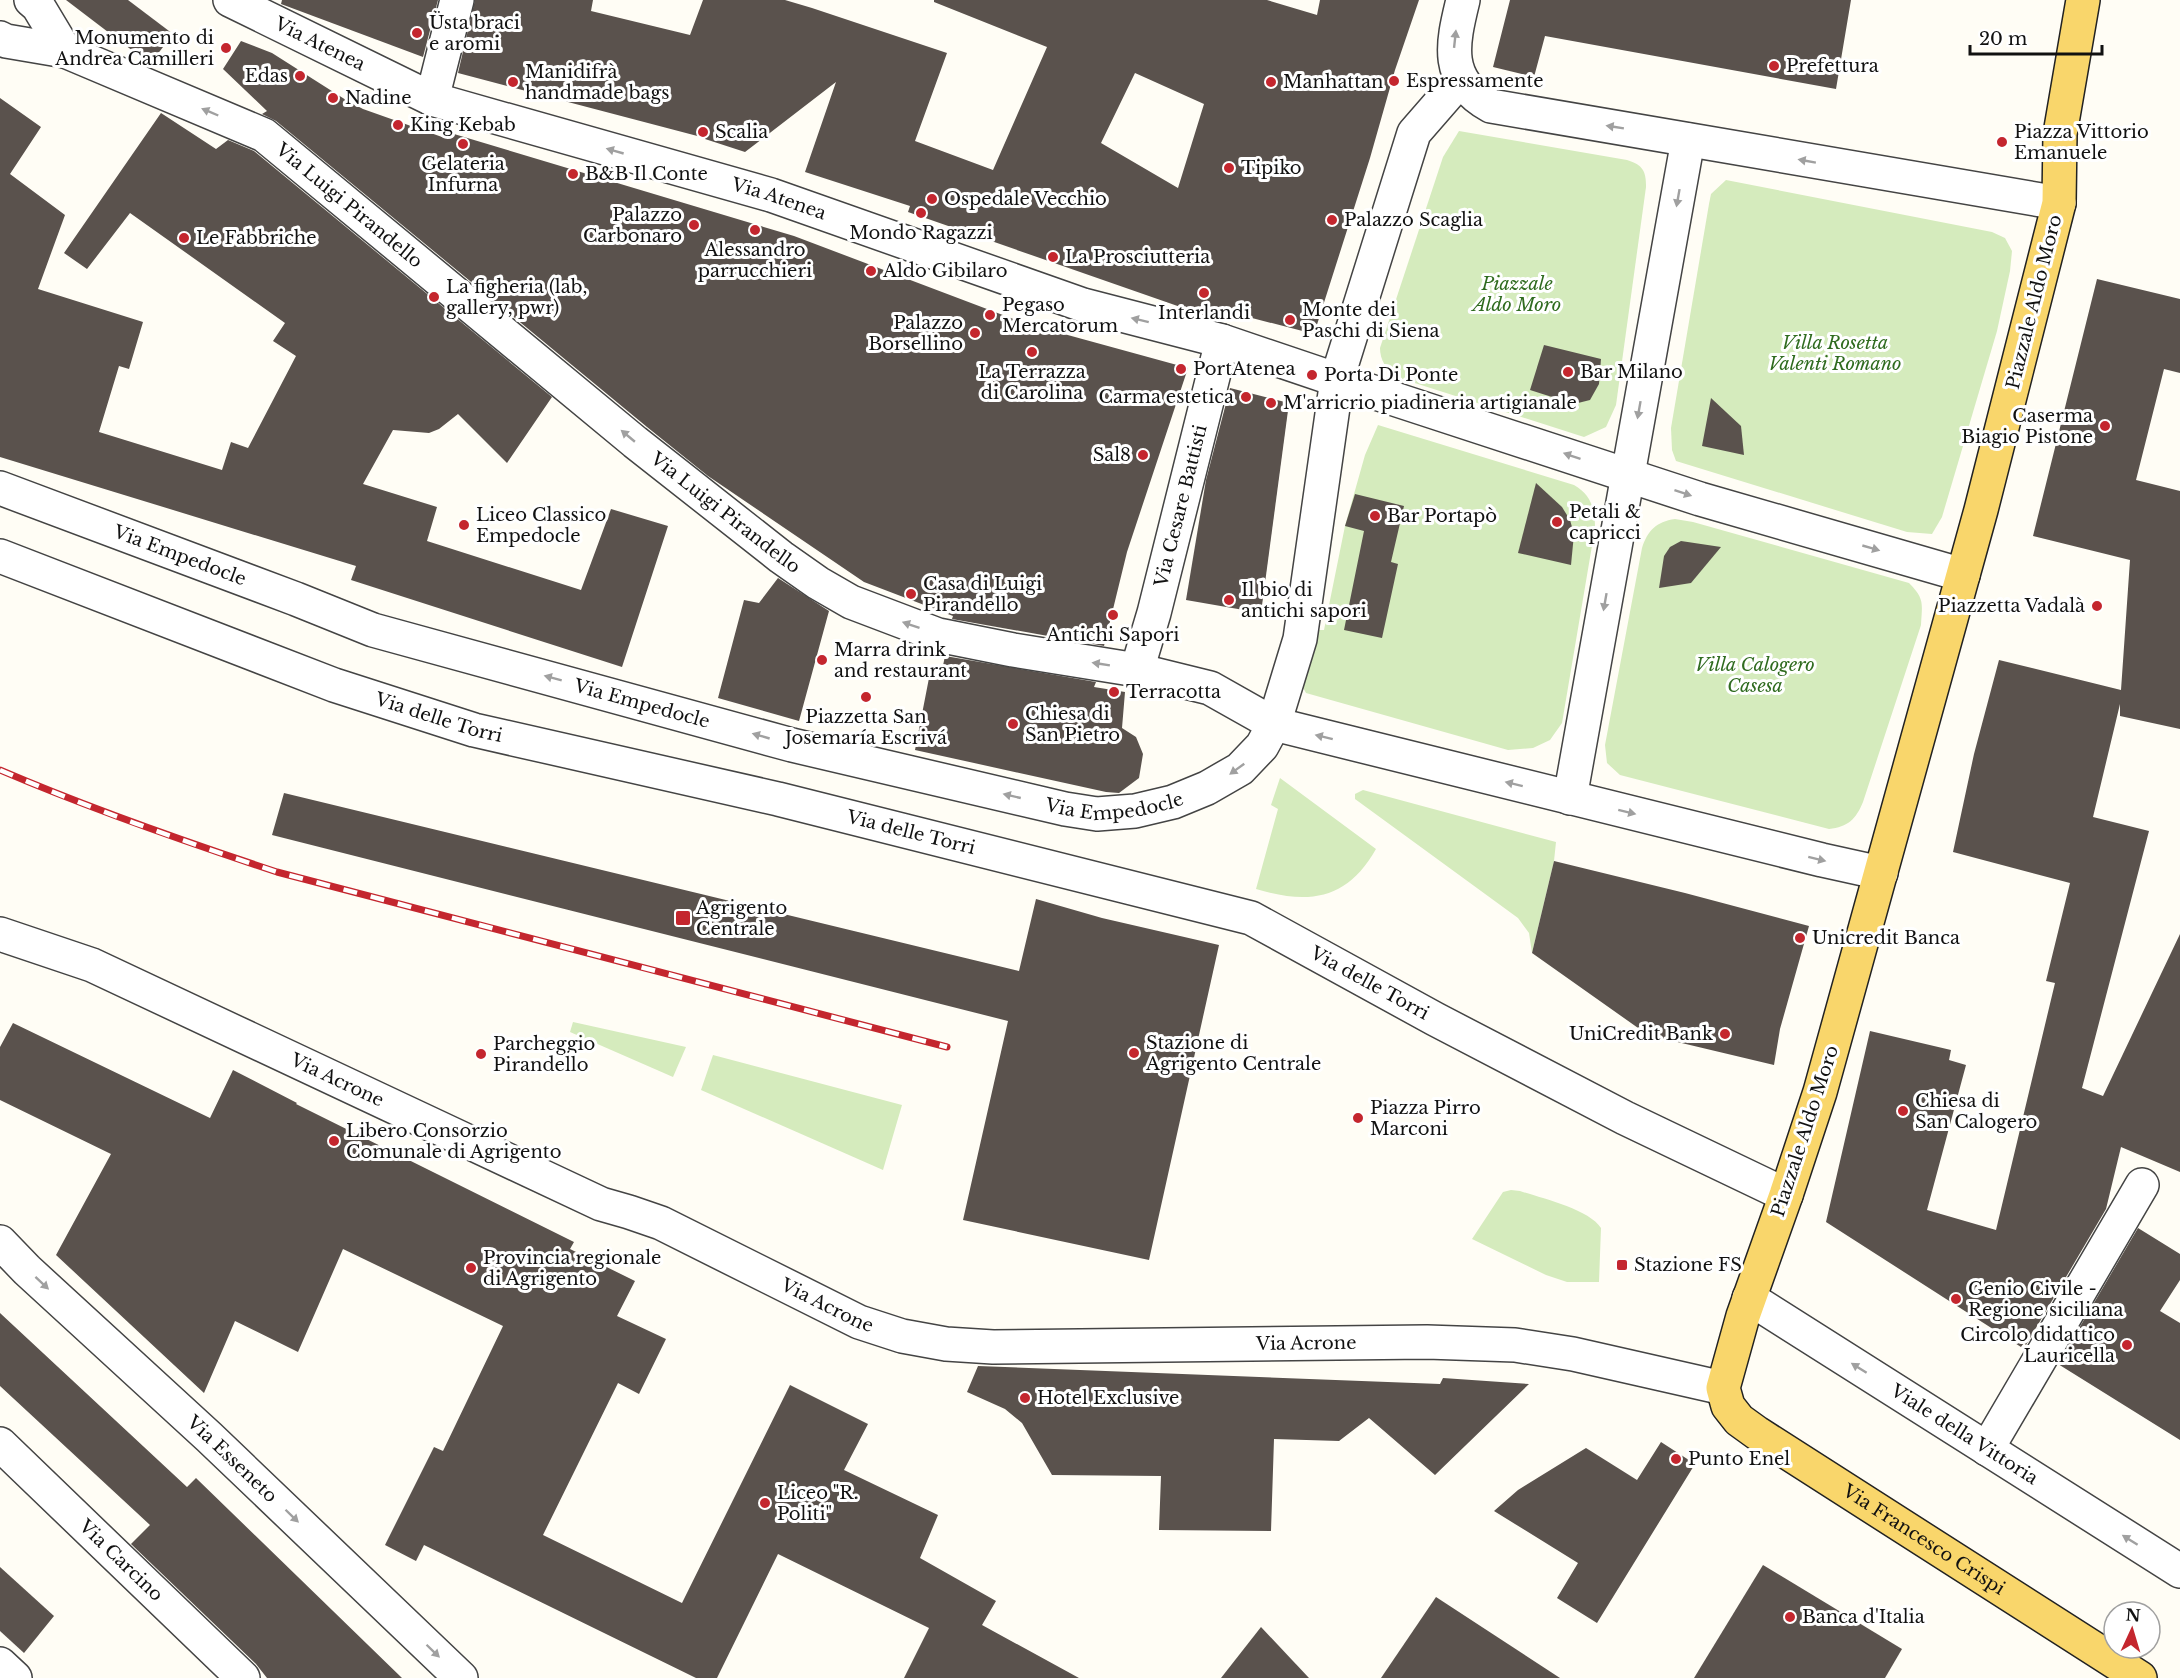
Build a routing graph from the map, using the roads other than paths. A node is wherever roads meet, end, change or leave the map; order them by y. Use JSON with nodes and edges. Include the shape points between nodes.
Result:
{"nodes":[{"id":1,"x":31,"y":0,"type":"edge"},
{"id":2,"x":230,"y":0,"type":"edge"},
{"id":3,"x":457,"y":0,"type":"edge"},
{"id":4,"x":1463,"y":0,"type":"edge"},
{"id":5,"x":2083,"y":0,"type":"edge"},
{"id":6,"x":0,"y":38,"type":"edge"},
{"id":7,"x":65,"y":51,"type":"junction"},
{"id":8,"x":1461,"y":79,"type":"junction"},
{"id":9,"x":432,"y":99,"type":"junction"},
{"id":10,"x":1688,"y":140,"type":"junction"},
{"id":11,"x":2060,"y":203,"type":"junction"},
{"id":12,"x":1222,"y":340,"type":"junction"},
{"id":13,"x":1337,"y":379,"type":"junction"},
{"id":14,"x":1628,"y":475,"type":"junction"},
{"id":15,"x":0,"y":488,"type":"edge"},
{"id":16,"x":0,"y":556,"type":"edge"},
{"id":17,"x":1963,"y":575,"type":"junction"},
{"id":18,"x":1137,"y":670,"type":"junction"},
{"id":19,"x":1274,"y":724,"type":"junction"},
{"id":20,"x":1570,"y":798,"type":"junction"},
{"id":21,"x":1881,"y":873,"type":"junction"},
{"id":22,"x":0,"y":934,"type":"edge"},
{"id":23,"x":2142,"y":1185,"type":"dead end"},
{"id":24,"x":1786,"y":1195,"type":"junction"},
{"id":25,"x":0,"y":1242,"type":"edge"},
{"id":26,"x":1749,"y":1298,"type":"junction"},
{"id":27,"x":1723,"y":1388,"type":"junction"},
{"id":28,"x":0,"y":1444,"type":"edge"},
{"id":29,"x":1987,"y":1449,"type":"junction"},
{"id":30,"x":2180,"y":1571,"type":"edge"},
{"id":31,"x":0,"y":1664,"type":"edge"},
{"id":32,"x":15,"y":1678,"type":"edge"},
{"id":33,"x":243,"y":1678,"type":"edge"},
{"id":34,"x":461,"y":1678,"type":"edge"},
{"id":35,"x":2140,"y":1678,"type":"edge"}],
"edges":[{"from":1,"to":7,"type":"street"},
{"from":2,"to":9,"type":"street","name":"Via Atenea"},
{"from":3,"to":9,"type":"street"},
{"from":8,"to":4,"type":"street","one_way":true,"via":[[1454,57]]},
{"from":5,"to":11,"type":"main road","via":[[2060,134]]},
{"from":6,"to":7,"type":"street","name":"Via Luigi Pirandello"},
{"from":18,"to":7,"type":"street","name":"Via Luigi Pirandello","one_way":true,"via":[[938,635],[851,602],[818,583],[635,442],[264,135]]},
{"from":10,"to":8,"type":"street","one_way":true,"via":[[1491,106]]},
{"from":8,"to":13,"type":"street","via":[[1414,133]]},
{"from":12,"to":9,"type":"street","name":"Via Atenea","one_way":true,"via":[[1083,305],[771,195]]},
{"from":11,"to":10,"type":"street","one_way":true},
{"from":10,"to":14,"type":"street","one_way":true},
{"from":11,"to":17,"type":"main road","name":"Piazzale Aldo Moro"},
{"from":12,"to":13,"type":"street","name":"Via Atenea"},
{"from":12,"to":18,"type":"street","name":"Via Cesare Battisti"},
{"from":14,"to":13,"type":"street","one_way":true},
{"from":13,"to":19,"type":"street","via":[[1300,639]]},
{"from":14,"to":17,"type":"street","one_way":true},
{"from":14,"to":20,"type":"street","one_way":true},
{"from":19,"to":15,"type":"street","name":"Via Empedocle","one_way":true,"via":[[1262,747],[1240,769],[1173,802],[1097,814],[1065,809],[792,745],[373,630]]},
{"from":16,"to":24,"type":"street","name":"Via delle Torri","via":[[334,685],[474,730],[778,799],[1251,918],[1624,1118]]},
{"from":17,"to":21,"type":"main road","name":"Piazzale Aldo Moro"},
{"from":18,"to":19,"type":"street","name":"Via Luigi Pirandello","via":[[1210,688]]},
{"from":20,"to":19,"type":"street","one_way":true},
{"from":20,"to":21,"type":"street","one_way":true},
{"from":21,"to":24,"type":"main road","name":"Piazzale Aldo Moro","via":[[1820,1092]]},
{"from":22,"to":27,"type":"street","name":"Via Acrone","via":[[92,965],[601,1204],[661,1223],[859,1322],[902,1336],[993,1347],[1416,1342],[1515,1345]]},
{"from":23,"to":29,"type":"street"},
{"from":24,"to":26,"type":"main road","name":"Piazzale Aldo Moro"},
{"from":25,"to":34,"type":"street","name":"Via Esseneto","one_way":true},
{"from":26,"to":27,"type":"main road","name":"Piazzale Aldo Moro"},
{"from":29,"to":26,"type":"street","name":"Viale della Vittoria","one_way":true},
{"from":27,"to":35,"type":"main road","name":"Via Francesco Crispi","via":[[1728,1406],[1757,1433]]},
{"from":28,"to":33,"type":"street","name":"Via Carcino"},
{"from":30,"to":29,"type":"street","name":"Viale della Vittoria","one_way":true},
{"from":31,"to":32,"type":"street"}]}
